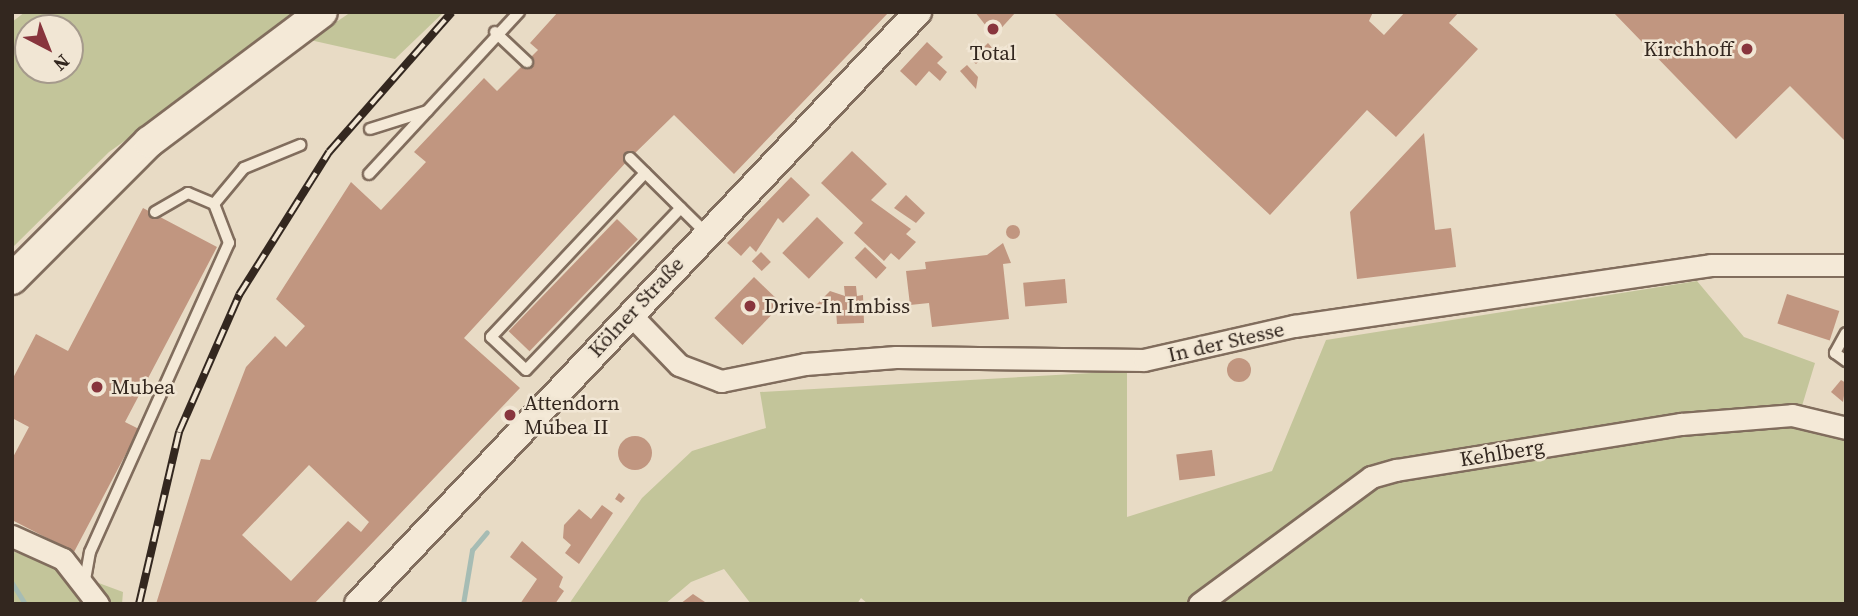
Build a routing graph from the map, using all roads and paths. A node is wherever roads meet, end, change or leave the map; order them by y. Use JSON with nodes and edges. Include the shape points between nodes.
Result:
{"nodes":[{"id":1,"x":322,"y":12,"type":"edge"},
{"id":2,"x":519,"y":12,"type":"edge"},
{"id":3,"x":918,"y":12,"type":"edge"},
{"id":4,"x":495,"y":32,"type":"junction"},
{"id":5,"x":527,"y":62,"type":"dead end"},
{"id":6,"x":430,"y":110,"type":"junction"},
{"id":7,"x":370,"y":129,"type":"dead end"},
{"id":8,"x":299,"y":145,"type":"dead end"},
{"id":9,"x":630,"y":158,"type":"dead end"},
{"id":10,"x":645,"y":173,"type":"junction"},
{"id":11,"x":369,"y":174,"type":"dead end"},
{"id":12,"x":214,"y":204,"type":"junction"},
{"id":13,"x":681,"y":208,"type":"junction"},
{"id":14,"x":155,"y":212,"type":"dead end"},
{"id":15,"x":706,"y":233,"type":"junction"},
{"id":16,"x":1846,"y":265,"type":"edge"},
{"id":17,"x":12,"y":279,"type":"edge"},
{"id":18,"x":629,"y":313,"type":"junction"},
{"id":19,"x":1846,"y":333,"type":"edge"},
{"id":20,"x":1846,"y":361,"type":"edge"},
{"id":21,"x":1846,"y":428,"type":"edge"},
{"id":22,"x":12,"y":536,"type":"edge"},
{"id":23,"x":85,"y":580,"type":"junction"},
{"id":24,"x":98,"y":604,"type":"edge"},
{"id":25,"x":358,"y":604,"type":"edge"},
{"id":26,"x":1199,"y":604,"type":"edge"}],
"edges":[{"from":1,"to":17,"type":"main road","via":[[149,142]]},
{"from":2,"to":4,"type":"lane"},
{"from":3,"to":15,"type":"street","name":"Kölner Straße"},
{"from":4,"to":5,"type":"lane"},
{"from":4,"to":6,"type":"lane"},
{"from":6,"to":7,"type":"lane"},
{"from":6,"to":11,"type":"lane"},
{"from":8,"to":12,"type":"lane","via":[[244,168]]},
{"from":9,"to":10,"type":"lane"},
{"from":10,"to":13,"type":"lane"},
{"from":10,"to":13,"type":"lane","via":[[491,337],[526,370]]},
{"from":12,"to":14,"type":"lane","via":[[188,193]]},
{"from":12,"to":23,"type":"lane","via":[[229,243],[90,552]]},
{"from":13,"to":15,"type":"lane"},
{"from":15,"to":18,"type":"street","name":"Kölner Straße"},
{"from":16,"to":18,"type":"street","name":"In der Stesse","via":[[1711,265],[1294,326],[1144,360],[896,358],[805,363],[721,381],[680,365]]},
{"from":18,"to":25,"type":"street","name":"Kölner Straße"},
{"from":19,"to":20,"type":"lane","via":[[1835,353]]},
{"from":21,"to":26,"type":"street","name":"Kehlberg","via":[[1792,415],[1681,424],[1395,470],[1371,477]]},
{"from":22,"to":23,"type":"street","via":[[63,559]]},
{"from":23,"to":24,"type":"street"}]}
